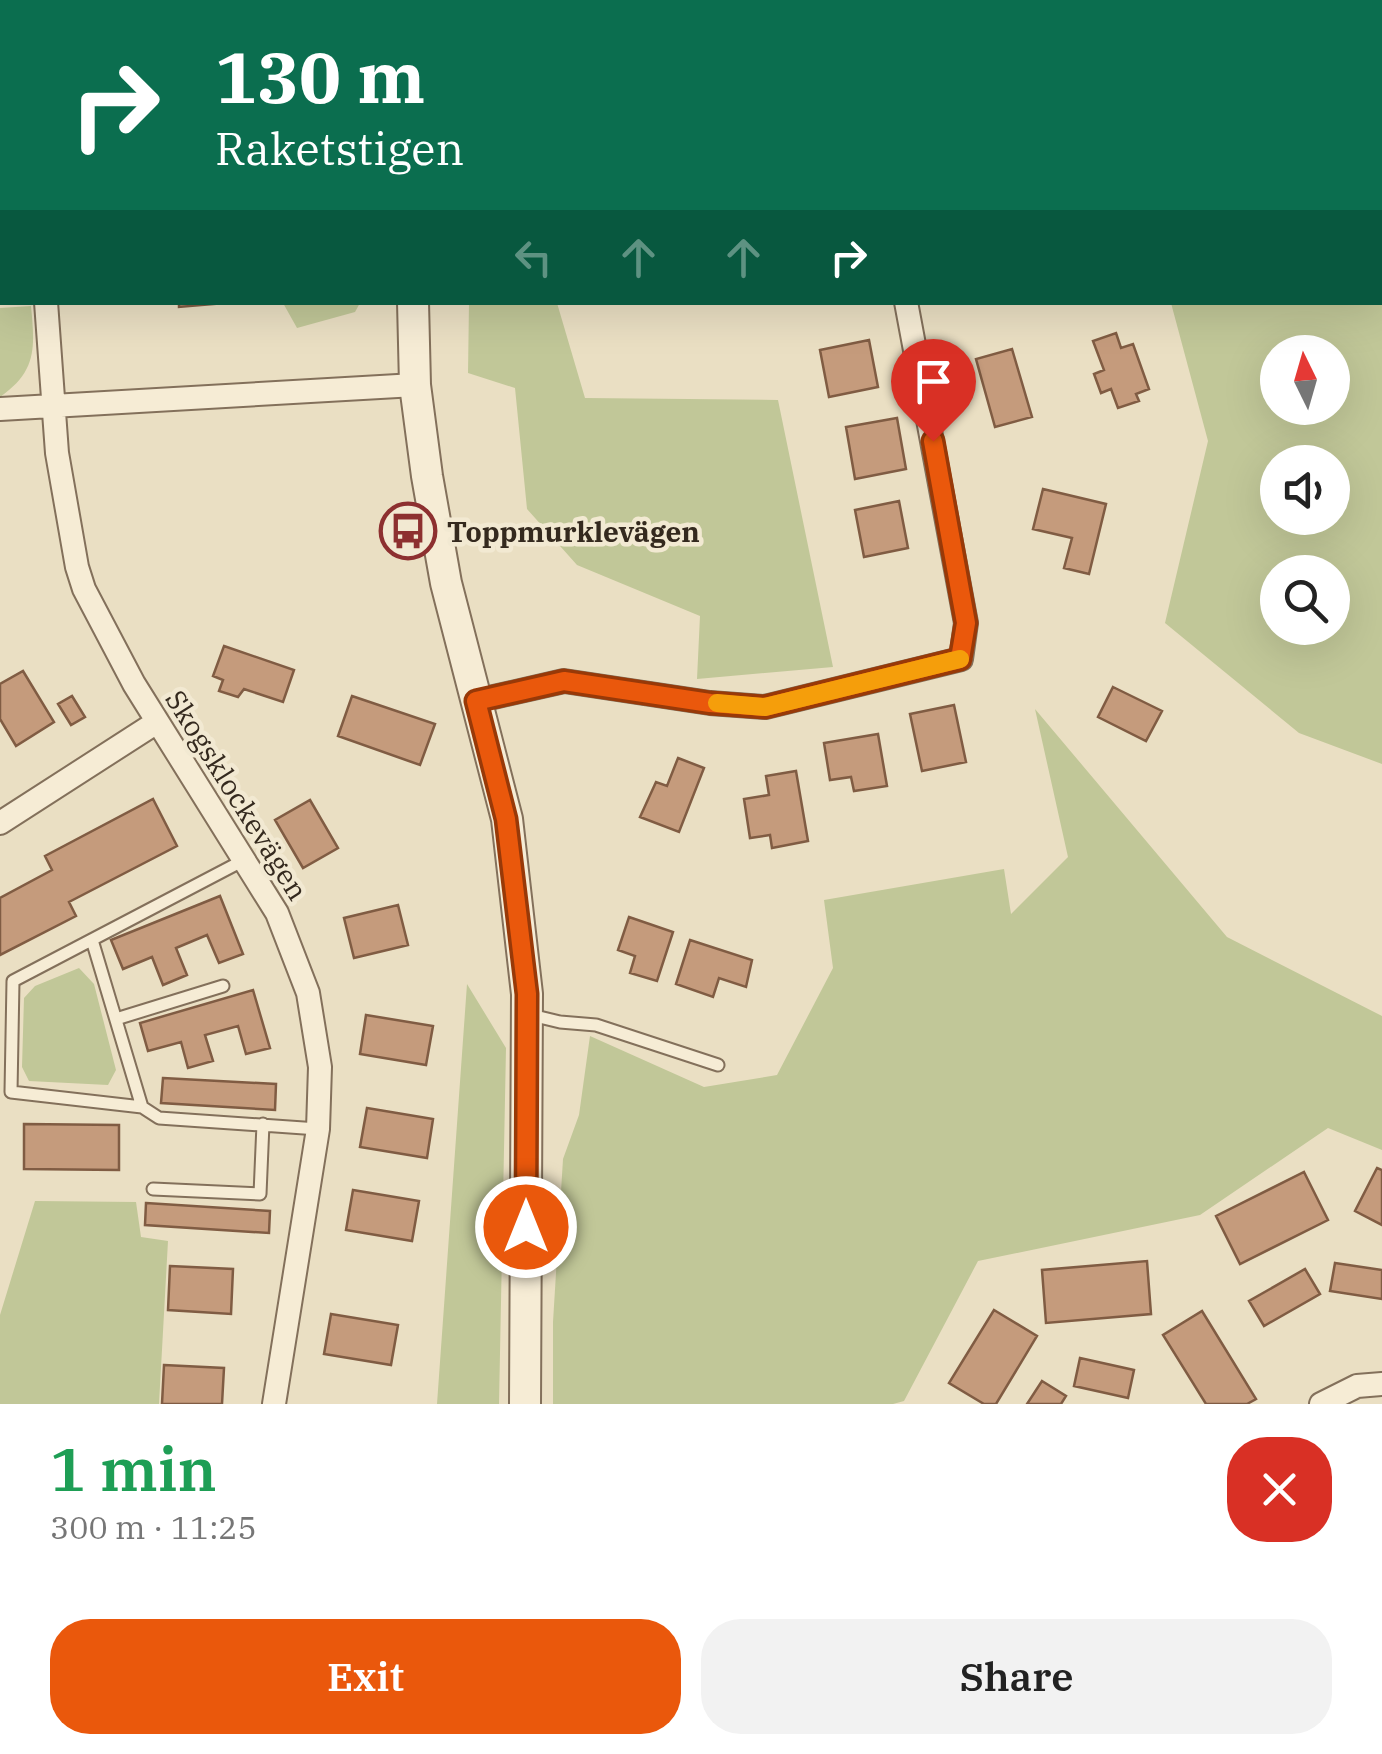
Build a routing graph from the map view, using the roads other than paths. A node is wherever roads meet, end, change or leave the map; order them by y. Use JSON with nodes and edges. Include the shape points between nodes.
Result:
{"nodes":[{"id":1,"x":46,"y":305,"type":"edge"},
{"id":2,"x":412,"y":305,"type":"edge"},
{"id":3,"x":907,"y":305,"type":"edge"},
{"id":4,"x":415,"y":384,"type":"junction"},
{"id":5,"x":51,"y":406,"type":"junction"},
{"id":6,"x":0,"y":408,"type":"edge"},
{"id":7,"x":476,"y":701,"type":"junction"},
{"id":8,"x":158,"y":722,"type":"junction"},
{"id":9,"x":0,"y":822,"type":"edge"},
{"id":10,"x":246,"y":859,"type":"junction"},
{"id":11,"x":92,"y":940,"type":"junction"},
{"id":12,"x":223,"y":986,"type":"dead end"},
{"id":13,"x":527,"y":1014,"type":"junction"},
{"id":14,"x":116,"y":1019,"type":"junction"},
{"id":15,"x":718,"y":1065,"type":"dead end"},
{"id":16,"x":142,"y":1107,"type":"junction"},
{"id":17,"x":263,"y":1124,"type":"junction"},
{"id":18,"x":318,"y":1129,"type":"junction"},
{"id":19,"x":152,"y":1189,"type":"dead end"},
{"id":20,"x":1382,"y":1384,"type":"edge"},
{"id":21,"x":274,"y":1404,"type":"edge"},
{"id":22,"x":525,"y":1404,"type":"edge"},
{"id":23,"x":1321,"y":1404,"type":"edge"}],
"edges":[{"from":1,"to":5,"type":"street","name":"Skogsklockevägen"},
{"from":2,"to":4,"type":"street"},
{"from":3,"to":7,"type":"street","via":[[966,623],[960,659],[765,707],[564,681]]},
{"from":4,"to":5,"type":"street"},
{"from":4,"to":7,"type":"street","via":[[446,583]]},
{"from":5,"to":6,"type":"street"},
{"from":5,"to":8,"type":"street","name":"Skogsklockevägen","via":[[80,578]]},
{"from":7,"to":13,"type":"street","via":[[506,819]]},
{"from":8,"to":9,"type":"street"},
{"from":8,"to":10,"type":"street","name":"Skogsklockevägen"},
{"from":10,"to":11,"type":"lane"},
{"from":10,"to":18,"type":"street","name":"Skogsklockevägen","via":[[277,913],[308,993],[320,1067]]},
{"from":11,"to":14,"type":"lane"},
{"from":11,"to":16,"type":"lane","via":[[12,981],[11,1092]]},
{"from":12,"to":14,"type":"lane"},
{"from":13,"to":15,"type":"lane","via":[[596,1025]]},
{"from":13,"to":22,"type":"street"},
{"from":14,"to":16,"type":"lane"},
{"from":16,"to":17,"type":"lane","via":[[159,1118]]},
{"from":17,"to":18,"type":"lane"},
{"from":17,"to":19,"type":"lane","via":[[260,1194]]},
{"from":18,"to":21,"type":"street","name":"Skogsklockevägen"},
{"from":20,"to":23,"type":"street","via":[[1357,1386]]}]}
